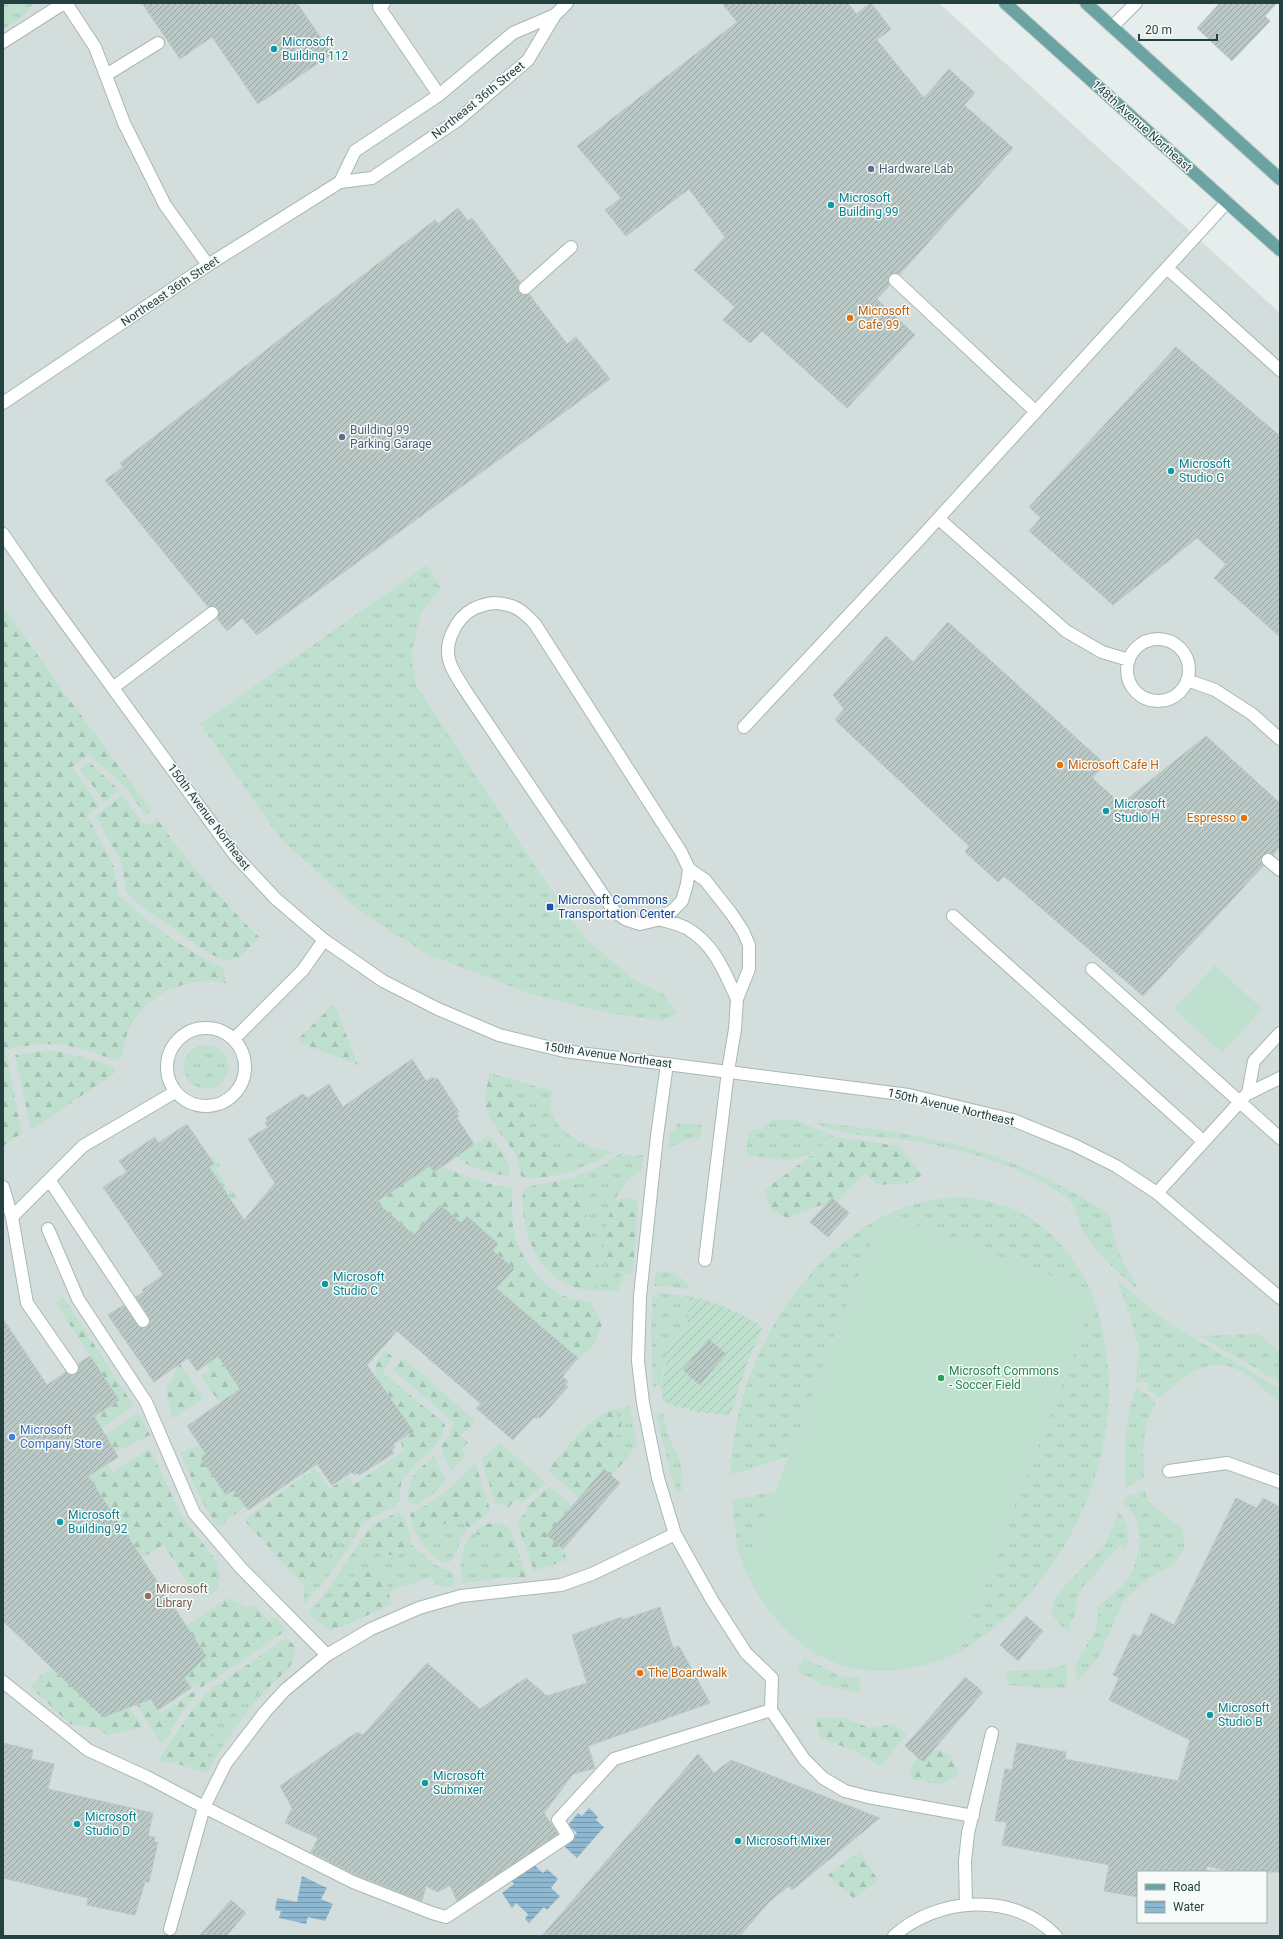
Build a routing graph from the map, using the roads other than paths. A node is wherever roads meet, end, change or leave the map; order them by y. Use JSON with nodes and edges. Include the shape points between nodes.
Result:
{"nodes":[{"id":1,"x":65,"y":3,"type":"edge"},
{"id":2,"x":384,"y":3,"type":"edge"},
{"id":3,"x":567,"y":3,"type":"edge"},
{"id":4,"x":1005,"y":3,"type":"edge"},
{"id":5,"x":1086,"y":3,"type":"edge"},
{"id":6,"x":1136,"y":3,"type":"edge"},
{"id":7,"x":555,"y":15,"type":"junction"},
{"id":8,"x":1112,"y":27,"type":"junction"},
{"id":9,"x":3,"y":42,"type":"edge"},
{"id":10,"x":158,"y":43,"type":"dead end"},
{"id":11,"x":106,"y":75,"type":"junction"},
{"id":12,"x":439,"y":95,"type":"junction"},
{"id":13,"x":1280,"y":179,"type":"edge"},
{"id":14,"x":340,"y":182,"type":"junction"},
{"id":15,"x":1227,"y":202,"type":"junction"},
{"id":16,"x":571,"y":247,"type":"dead end"},
{"id":17,"x":1280,"y":250,"type":"edge"},
{"id":18,"x":208,"y":265,"type":"junction"},
{"id":19,"x":1167,"y":268,"type":"junction"},
{"id":20,"x":895,"y":280,"type":"dead end"},
{"id":21,"x":525,"y":288,"type":"dead end"},
{"id":22,"x":1280,"y":370,"type":"edge"},
{"id":23,"x":3,"y":403,"type":"edge"},
{"id":24,"x":1035,"y":411,"type":"junction"},
{"id":25,"x":939,"y":519,"type":"junction"},
{"id":26,"x":3,"y":534,"type":"edge"},
{"id":27,"x":212,"y":613,"type":"dead end"},
{"id":28,"x":1129,"y":660,"type":"junction"},
{"id":29,"x":1187,"y":680,"type":"junction"},
{"id":30,"x":114,"y":687,"type":"junction"},
{"id":31,"x":744,"y":727,"type":"dead end"},
{"id":32,"x":1280,"y":739,"type":"edge"},
{"id":33,"x":1268,"y":860,"type":"dead end"},
{"id":34,"x":689,"y":868,"type":"junction"},
{"id":35,"x":1280,"y":870,"type":"edge"},
{"id":36,"x":953,"y":916,"type":"dead end"},
{"id":37,"x":659,"y":919,"type":"junction"},
{"id":38,"x":324,"y":940,"type":"junction"},
{"id":39,"x":1092,"y":969,"type":"dead end"},
{"id":40,"x":737,"y":999,"type":"junction"},
{"id":41,"x":1280,"y":1033,"type":"edge"},
{"id":42,"x":234,"y":1039,"type":"junction"},
{"id":43,"x":667,"y":1064,"type":"junction"},
{"id":44,"x":728,"y":1071,"type":"junction"},
{"id":45,"x":1280,"y":1078,"type":"edge"},
{"id":46,"x":175,"y":1092,"type":"junction"},
{"id":47,"x":1244,"y":1097,"type":"junction"},
{"id":48,"x":1280,"y":1138,"type":"edge"},
{"id":49,"x":1204,"y":1141,"type":"junction"},
{"id":50,"x":50,"y":1181,"type":"junction"},
{"id":51,"x":3,"y":1187,"type":"edge"},
{"id":52,"x":1157,"y":1193,"type":"junction"},
{"id":53,"x":12,"y":1217,"type":"junction"},
{"id":54,"x":48,"y":1229,"type":"dead end"},
{"id":55,"x":705,"y":1260,"type":"dead end"},
{"id":56,"x":1280,"y":1298,"type":"edge"},
{"id":57,"x":143,"y":1321,"type":"dead end"},
{"id":58,"x":72,"y":1368,"type":"dead end"},
{"id":59,"x":1169,"y":1471,"type":"dead end"},
{"id":60,"x":1280,"y":1482,"type":"edge"},
{"id":61,"x":675,"y":1534,"type":"junction"},
{"id":62,"x":327,"y":1655,"type":"junction"},
{"id":63,"x":3,"y":1682,"type":"edge"},
{"id":64,"x":771,"y":1710,"type":"junction"},
{"id":65,"x":992,"y":1733,"type":"dead end"},
{"id":66,"x":204,"y":1807,"type":"junction"},
{"id":67,"x":973,"y":1816,"type":"junction"},
{"id":68,"x":966,"y":1904,"type":"junction"},
{"id":69,"x":170,"y":1929,"type":"dead end"},
{"id":70,"x":894,"y":1936,"type":"edge"},
{"id":71,"x":1056,"y":1936,"type":"edge"}],
"edges":[{"from":1,"to":9,"type":"street"},
{"from":1,"to":11,"type":"street","via":[[95,47]]},
{"from":2,"to":12,"type":"street","via":[[379,7]]},
{"from":3,"to":7,"type":"street","name":"Northeast 36th Street"},
{"from":4,"to":15,"type":"main road","name":"148th Avenue Northeast"},
{"from":5,"to":8,"type":"main road"},
{"from":6,"to":8,"type":"street"},
{"from":7,"to":12,"type":"street","name":"Northeast 36th Street","via":[[513,34]]},
{"from":7,"to":14,"type":"street","name":"Northeast 36th Street","via":[[528,60],[458,120],[372,178]]},
{"from":8,"to":13,"type":"main road"},
{"from":10,"to":11,"type":"street"},
{"from":11,"to":18,"type":"street","via":[[124,123],[165,205]]},
{"from":12,"to":14,"type":"street","name":"Northeast 36th Street","via":[[355,151]]},
{"from":14,"to":18,"type":"street","name":"Northeast 36th Street"},
{"from":15,"to":17,"type":"main road","name":"148th Avenue Northeast"},
{"from":15,"to":19,"type":"street"},
{"from":16,"to":21,"type":"street"},
{"from":18,"to":23,"type":"street","name":"Northeast 36th Street"},
{"from":19,"to":22,"type":"street"},
{"from":19,"to":24,"type":"street"},
{"from":20,"to":24,"type":"street"},
{"from":24,"to":25,"type":"street"},
{"from":25,"to":28,"type":"street","via":[[1066,631],[1102,652]]},
{"from":25,"to":31,"type":"street"},
{"from":26,"to":30,"type":"street","name":"150th Avenue Northeast"},
{"from":27,"to":30,"type":"street"},
{"from":28,"to":29,"type":"street","via":[[1128,675],[1132,686],[1148,699],[1159,701],[1170,698],[1182,690]]},
{"from":28,"to":29,"type":"street","via":[[1134,650],[1143,643],[1165,640],[1175,644],[1183,652],[1189,666]]},
{"from":29,"to":32,"type":"street","via":[[1215,690],[1252,714]]},
{"from":30,"to":38,"type":"street","name":"150th Avenue Northeast","via":[[234,854],[276,899]]},
{"from":33,"to":35,"type":"street"},
{"from":34,"to":37,"type":"street","via":[[688,884],[682,901]]},
{"from":34,"to":37,"type":"street","via":[[677,845],[535,624],[523,611],[509,604],[494,603],[472,610],[461,619],[453,630],[448,650],[450,662],[465,690],[614,911],[625,919],[640,924]]},
{"from":34,"to":40,"type":"street","via":[[705,880],[731,913],[743,930],[749,945],[749,970]]},
{"from":36,"to":49,"type":"street"},
{"from":37,"to":40,"type":"street","via":[[688,929],[705,943],[720,963]]},
{"from":38,"to":42,"type":"street","via":[[304,970]]},
{"from":38,"to":43,"type":"street","name":"150th Avenue Northeast","via":[[383,981],[498,1035],[564,1051]]},
{"from":39,"to":47,"type":"street"},
{"from":40,"to":44,"type":"street"},
{"from":41,"to":47,"type":"street","via":[[1254,1061]]},
{"from":42,"to":46,"type":"street","via":[[210,1028],[197,1029],[175,1042],[168,1054],[166,1067]]},
{"from":42,"to":46,"type":"street","via":[[241,1049],[245,1075],[232,1096],[221,1103],[196,1106]]},
{"from":43,"to":44,"type":"street","name":"150th Avenue Northeast"},
{"from":43,"to":61,"type":"street","via":[[656,1136],[640,1296],[638,1361],[643,1403],[658,1478]]},
{"from":44,"to":52,"type":"street","name":"150th Avenue Northeast","via":[[909,1095],[1013,1120],[1116,1166]]},
{"from":44,"to":55,"type":"street"},
{"from":45,"to":47,"type":"street"},
{"from":46,"to":50,"type":"street","via":[[84,1146]]},
{"from":47,"to":48,"type":"street"},
{"from":47,"to":49,"type":"street"},
{"from":49,"to":52,"type":"street"},
{"from":50,"to":53,"type":"street"},
{"from":50,"to":57,"type":"street"},
{"from":51,"to":53,"type":"street"},
{"from":52,"to":56,"type":"street","name":"150th Avenue Northeast"},
{"from":53,"to":58,"type":"street","via":[[27,1303]]},
{"from":54,"to":62,"type":"street","via":[[78,1299],[146,1402],[194,1513],[241,1568]]},
{"from":59,"to":60,"type":"street","via":[[1227,1463]]},
{"from":61,"to":62,"type":"street","via":[[592,1574],[561,1585],[461,1596],[419,1608],[371,1629]]},
{"from":61,"to":64,"type":"street","via":[[712,1600],[746,1653],[772,1678]]},
{"from":62,"to":66,"type":"street","via":[[285,1690],[265,1712],[226,1763]]},
{"from":63,"to":66,"type":"street","via":[[88,1750]]},
{"from":64,"to":66,"type":"street","via":[[614,1759],[558,1820],[568,1836],[446,1917],[353,1882]]},
{"from":64,"to":67,"type":"street","via":[[804,1759],[823,1778],[845,1791]]},
{"from":65,"to":67,"type":"street"},
{"from":66,"to":69,"type":"street"},
{"from":67,"to":68,"type":"street","via":[[965,1861]]},
{"from":68,"to":70,"type":"street","via":[[934,1911],[906,1925]]},
{"from":68,"to":71,"type":"street","via":[[996,1906],[1026,1915]]}]}
